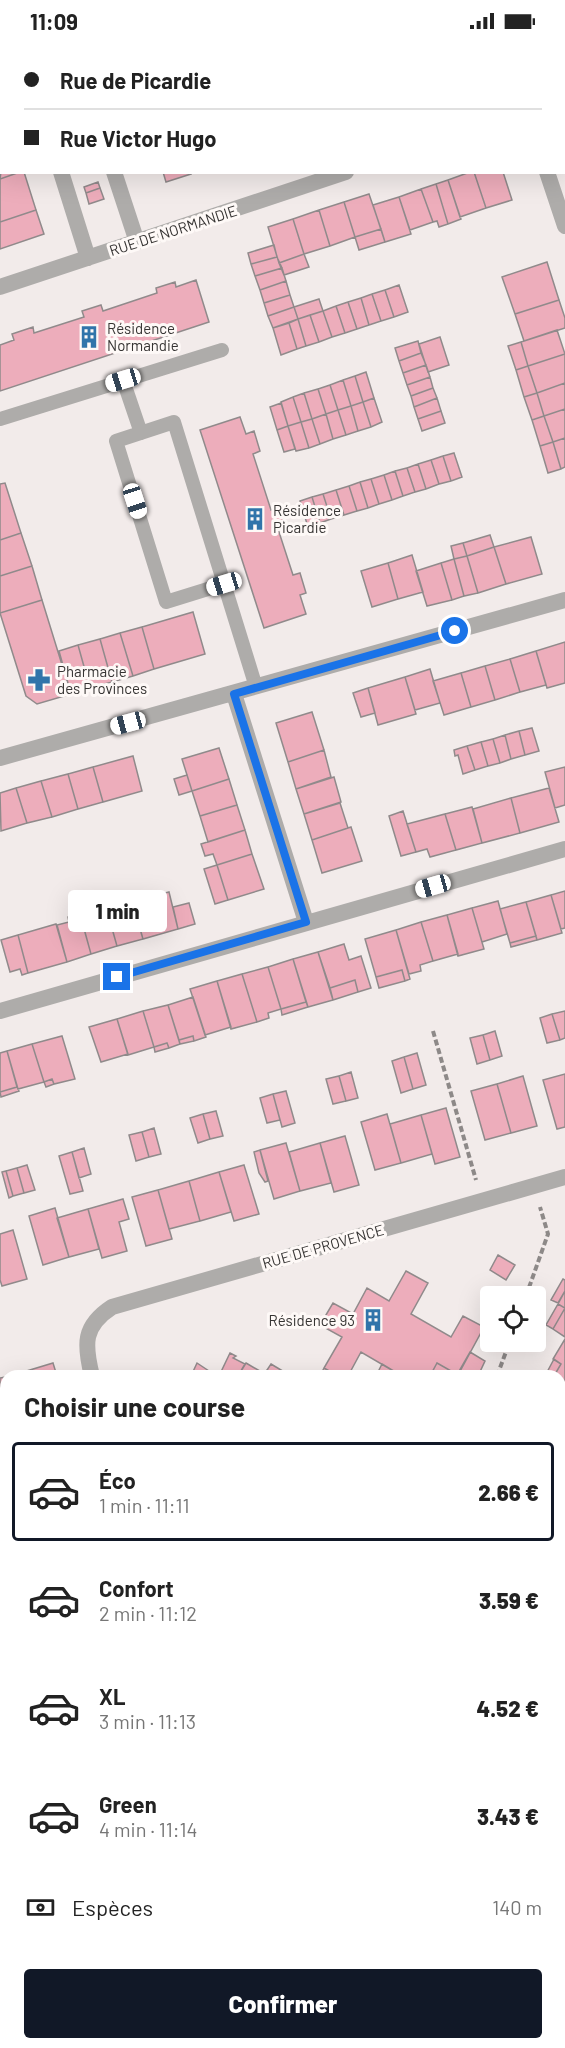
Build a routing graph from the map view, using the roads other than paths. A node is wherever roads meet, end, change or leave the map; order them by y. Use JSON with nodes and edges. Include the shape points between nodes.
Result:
{"nodes":[{"id":1,"x":62,"y":174,"type":"edge"},
{"id":2,"x":115,"y":174,"type":"edge"},
{"id":3,"x":340,"y":174,"type":"edge"},
{"id":4,"x":548,"y":174,"type":"edge"},
{"id":5,"x":565,"y":226,"type":"edge"},
{"id":6,"x":137,"y":242,"type":"junction"},
{"id":7,"x":88,"y":258,"type":"junction"},
{"id":8,"x":0,"y":287,"type":"edge"},
{"id":9,"x":222,"y":350,"type":"dead end"},
{"id":10,"x":123,"y":380,"type":"junction"},
{"id":11,"x":0,"y":419,"type":"edge"},
{"id":12,"x":141,"y":433,"type":"junction"},
{"id":13,"x":224,"y":584,"type":"junction"},
{"id":14,"x":565,"y":600,"type":"edge"},
{"id":15,"x":256,"y":687,"type":"junction"},
{"id":16,"x":234,"y":694,"type":"junction"},
{"id":17,"x":0,"y":758,"type":"edge"},
{"id":18,"x":565,"y":849,"type":"edge"},
{"id":19,"x":306,"y":922,"type":"junction"},
{"id":20,"x":0,"y":1011,"type":"edge"},
{"id":21,"x":565,"y":1177,"type":"edge"},
{"id":22,"x":91,"y":1370,"type":"edge"}],
"edges":[{"from":1,"to":7,"type":"street"},
{"from":2,"to":6,"type":"street"},
{"from":3,"to":6,"type":"street","name":"RUE DE NORMANDIE"},
{"from":4,"to":5,"type":"street"},
{"from":6,"to":7,"type":"street","name":"RUE DE NORMANDIE"},
{"from":7,"to":8,"type":"street","name":"RUE DE NORMANDIE"},
{"from":9,"to":10,"type":"lane"},
{"from":10,"to":11,"type":"lane"},
{"from":10,"to":12,"type":"lane"},
{"from":12,"to":13,"type":"lane","via":[[174,422]]},
{"from":12,"to":13,"type":"lane","via":[[116,441],[166,602]]},
{"from":13,"to":15,"type":"lane"},
{"from":14,"to":15,"type":"street"},
{"from":15,"to":16,"type":"street"},
{"from":16,"to":17,"type":"street"},
{"from":16,"to":19,"type":"street"},
{"from":18,"to":19,"type":"street"},
{"from":19,"to":20,"type":"street"},
{"from":21,"to":22,"type":"street","name":"RUE DE PROVENCE","via":[[124,1302],[104,1312],[90,1329],[87,1347]]}]}
